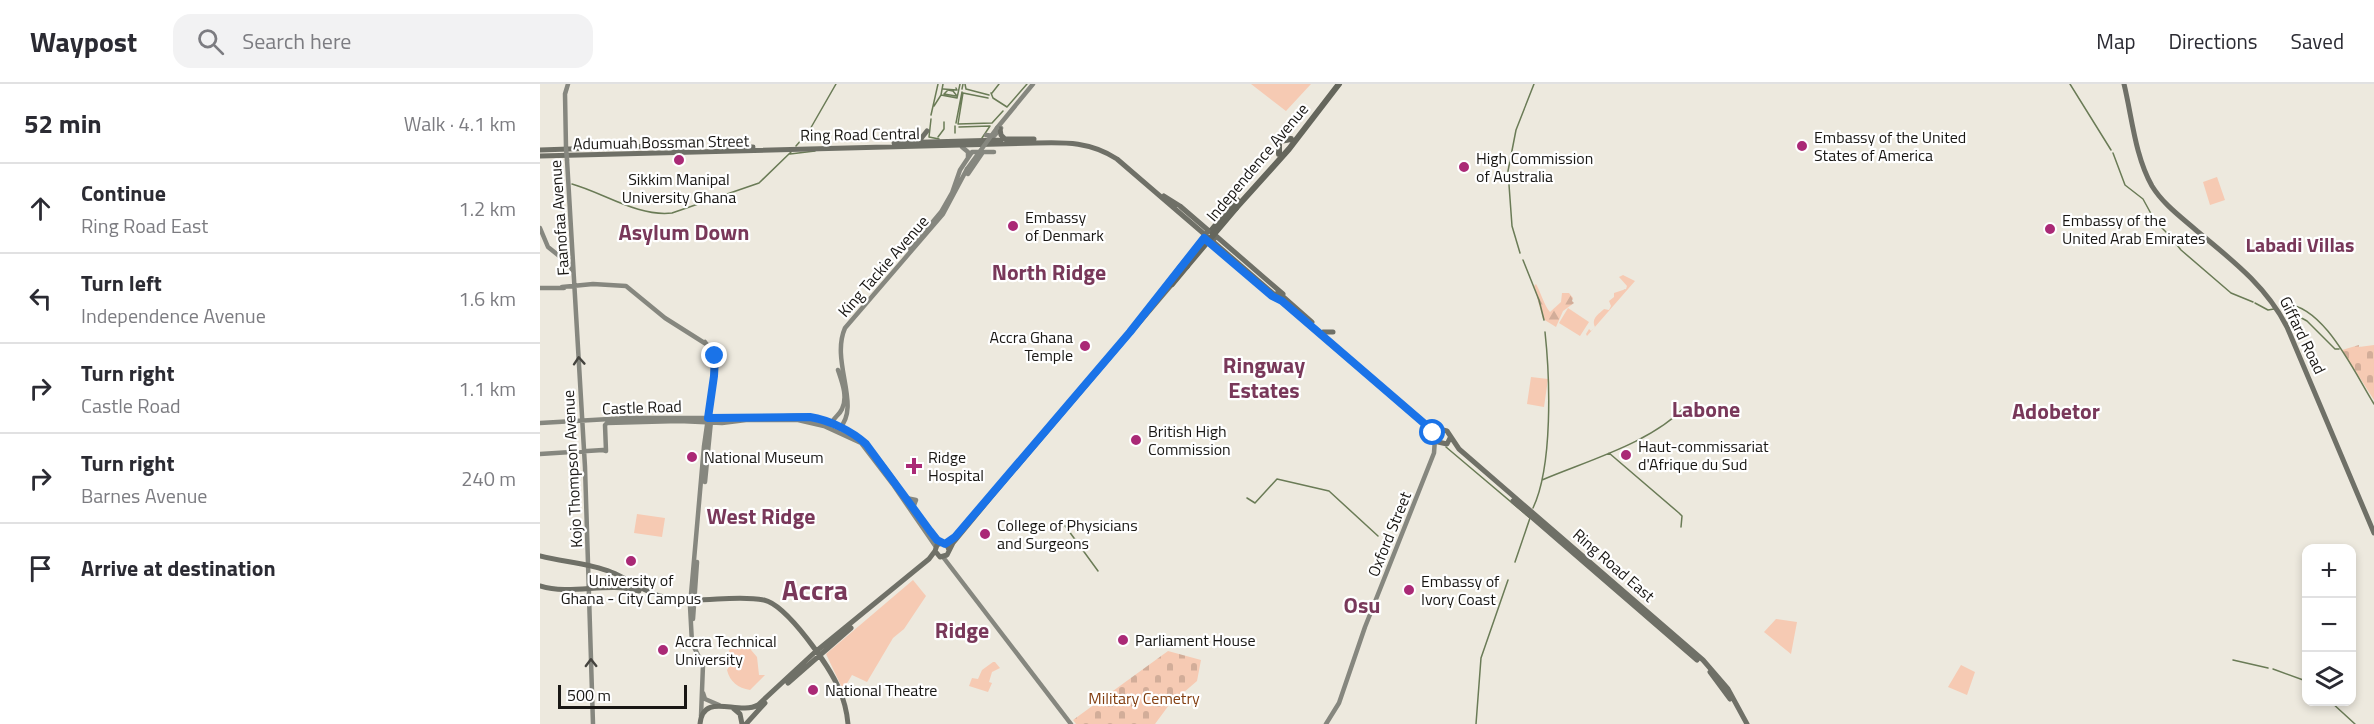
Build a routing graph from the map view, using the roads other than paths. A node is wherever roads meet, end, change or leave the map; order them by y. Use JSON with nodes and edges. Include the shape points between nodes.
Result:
{"nodes":[{"id":1,"x":568,"y":84,"type":"edge"},
{"id":2,"x":1032,"y":84,"type":"edge"},
{"id":3,"x":1337,"y":84,"type":"edge"},
{"id":4,"x":2126,"y":84,"type":"edge"},
{"id":5,"x":997,"y":128,"type":"junction"},
{"id":6,"x":986,"y":135,"type":"dead end"},
{"id":7,"x":1291,"y":139,"type":"junction"},
{"id":8,"x":928,"y":141,"type":"junction"},
{"id":9,"x":1035,"y":141,"type":"junction"},
{"id":10,"x":795,"y":147,"type":"junction"},
{"id":11,"x":962,"y":147,"type":"junction"},
{"id":12,"x":783,"y":149,"type":"junction"},
{"id":13,"x":983,"y":152,"type":"junction"},
{"id":14,"x":994,"y":152,"type":"dead end"},
{"id":15,"x":616,"y":154,"type":"junction"},
{"id":16,"x":1279,"y":154,"type":"junction"},
{"id":17,"x":540,"y":155,"type":"edge"},
{"id":18,"x":600,"y":157,"type":"junction"},
{"id":19,"x":968,"y":157,"type":"junction"},
{"id":20,"x":1249,"y":190,"type":"junction"},
{"id":21,"x":954,"y":194,"type":"junction"},
{"id":22,"x":1163,"y":197,"type":"junction"},
{"id":23,"x":942,"y":213,"type":"junction"},
{"id":24,"x":934,"y":223,"type":"junction"},
{"id":25,"x":540,"y":228,"type":"edge"},
{"id":26,"x":1210,"y":236,"type":"junction"},
{"id":27,"x":572,"y":249,"type":"junction"},
{"id":28,"x":561,"y":258,"type":"junction"},
{"id":29,"x":574,"y":273,"type":"junction"},
{"id":30,"x":1171,"y":283,"type":"junction"},
{"id":31,"x":575,"y":286,"type":"junction"},
{"id":32,"x":540,"y":288,"type":"edge"},
{"id":33,"x":1282,"y":301,"type":"junction"},
{"id":34,"x":1289,"y":302,"type":"junction"},
{"id":35,"x":1312,"y":325,"type":"junction"},
{"id":36,"x":1323,"y":332,"type":"junction"},
{"id":37,"x":1333,"y":340,"type":"junction"},
{"id":38,"x":713,"y":351,"type":"junction"},
{"id":39,"x":1351,"y":358,"type":"junction"},
{"id":40,"x":718,"y":361,"type":"junction"},
{"id":41,"x":1412,"y":410,"type":"junction"},
{"id":42,"x":835,"y":417,"type":"junction"},
{"id":43,"x":736,"y":418,"type":"junction"},
{"id":44,"x":823,"y":419,"type":"junction"},
{"id":45,"x":627,"y":420,"type":"junction"},
{"id":46,"x":709,"y":420,"type":"junction"},
{"id":47,"x":798,"y":420,"type":"junction"},
{"id":48,"x":582,"y":421,"type":"junction"},
{"id":49,"x":844,"y":421,"type":"junction"},
{"id":50,"x":540,"y":423,"type":"edge"},
{"id":51,"x":835,"y":427,"type":"junction"},
{"id":52,"x":1439,"y":429,"type":"junction"},
{"id":53,"x":843,"y":434,"type":"junction"},
{"id":54,"x":852,"y":434,"type":"junction"},
{"id":55,"x":1435,"y":438,"type":"junction"},
{"id":56,"x":1450,"y":438,"type":"junction"},
{"id":57,"x":1445,"y":444,"type":"junction"},
{"id":58,"x":584,"y":451,"type":"junction"},
{"id":59,"x":1434,"y":453,"type":"junction"},
{"id":60,"x":540,"y":454,"type":"edge"},
{"id":61,"x":2374,"y":525,"type":"edge"},
{"id":62,"x":2374,"y":532,"type":"edge"},
{"id":63,"x":1555,"y":535,"type":"junction"},
{"id":64,"x":943,"y":544,"type":"junction"},
{"id":65,"x":936,"y":549,"type":"junction"},
{"id":66,"x":945,"y":554,"type":"junction"},
{"id":67,"x":540,"y":556,"type":"edge"},
{"id":68,"x":588,"y":566,"type":"junction"},
{"id":69,"x":540,"y":586,"type":"edge"},
{"id":70,"x":589,"y":587,"type":"junction"},
{"id":71,"x":637,"y":588,"type":"junction"},
{"id":72,"x":692,"y":602,"type":"junction"},
{"id":73,"x":826,"y":649,"type":"junction"},
{"id":74,"x":817,"y":654,"type":"junction"},
{"id":75,"x":826,"y":665,"type":"junction"},
{"id":76,"x":720,"y":705,"type":"junction"},
{"id":77,"x":732,"y":708,"type":"junction"},
{"id":78,"x":700,"y":721,"type":"edge"},
{"id":79,"x":593,"y":724,"type":"edge"},
{"id":80,"x":744,"y":724,"type":"edge"},
{"id":81,"x":847,"y":724,"type":"edge"},
{"id":82,"x":1071,"y":724,"type":"edge"},
{"id":83,"x":1326,"y":724,"type":"edge"},
{"id":84,"x":1745,"y":724,"type":"edge"}],
"edges":[{"from":1,"to":27,"type":"main road","name":"Faanofaa Avenue","bridge":true,"via":[[566,148]]},
{"from":2,"to":5,"type":"main road"},
{"from":2,"to":5,"type":"main road"},
{"from":3,"to":7,"type":"highway","name":"Independence Avenue"},
{"from":3,"to":20,"type":"highway","name":"Independence Avenue","via":[[1288,149]]},
{"from":4,"to":61,"type":"main road","name":"Giffard Road","via":[[2145,159],[2157,187],[2173,207],[2253,274],[2277,303]]},
{"from":4,"to":62,"type":"main road","name":"Giffard Road","via":[[2142,161],[2151,184],[2171,209],[2250,276],[2278,310]]},
{"from":5,"to":6,"type":"main road","via":[[994,136]]},
{"from":5,"to":9,"type":"main road","via":[[1005,139]]},
{"from":5,"to":21,"type":"main road","name":"King Tackie Avenue","bridge":true,"via":[[966,169]]},
{"from":7,"to":16,"type":"highway","name":"Independence Avenue"},
{"from":7,"to":16,"type":"highway","via":[[1280,142]]},
{"from":8,"to":9,"type":"main road","name":"Ring Road Central"},
{"from":8,"to":10,"type":"main road","name":"Ring Road Central"},
{"from":8,"to":10,"type":"main road","name":"Ring Road Central","via":[[906,146]]},
{"from":8,"to":11,"type":"main road"},
{"from":9,"to":11,"type":"main road","via":[[1026,146]]},
{"from":9,"to":22,"type":"main road","name":"Ring Road Central","via":[[1091,146],[1117,159]]},
{"from":10,"to":12,"type":"main road","name":"Ring Road Central"},
{"from":10,"to":17,"type":"main road","name":"Ring Road Central","via":[[656,146]]},
{"from":11,"to":19,"type":"main road"},
{"from":12,"to":15,"type":"main road","name":"Ring Road Central"},
{"from":12,"to":18,"type":"main road","name":"Adumuah Bossman Street"},
{"from":13,"to":14,"type":"main road"},
{"from":13,"to":19,"type":"main road","via":[[974,151]]},
{"from":13,"to":21,"type":"main road"},
{"from":15,"to":17,"type":"main road","name":"Ring Road Central"},
{"from":15,"to":18,"type":"main road"},
{"from":16,"to":20,"type":"highway","name":"Independence Avenue"},
{"from":17,"to":18,"type":"main road","name":"Adumuah Bossman Street"},
{"from":19,"to":21,"type":"main road"},
{"from":20,"to":26,"type":"highway"},
{"from":20,"to":30,"type":"highway","name":"Independence Avenue","bridge":true},
{"from":21,"to":23,"type":"main road","name":"King Tackie Avenue"},
{"from":22,"to":26,"type":"main road","name":"Ring Road Central"},
{"from":22,"to":33,"type":"main road","name":"Ring Road Central"},
{"from":22,"to":34,"type":"main road","name":"Ring Road Central"},
{"from":23,"to":24,"type":"main road","name":"King Tackie Avenue"},
{"from":23,"to":24,"type":"main road","via":[[944,223]]},
{"from":24,"to":42,"type":"main road","name":"King Tackie Avenue","via":[[842,331],[837,361],[844,401]]},
{"from":24,"to":49,"type":"main road","name":"King Tackie Avenue","via":[[889,276],[890,283],[883,283],[849,323],[841,340],[840,362],[848,399]]},
{"from":25,"to":28,"type":"main road","via":[[545,243]]},
{"from":26,"to":30,"type":"main road","name":"Independence Avenue","via":[[1183,274]]},
{"from":26,"to":33,"type":"main road"},
{"from":26,"to":34,"type":"main road"},
{"from":27,"to":28,"type":"main road","via":[[569,259]]},
{"from":27,"to":29,"type":"main road","name":"Faanofaa Avenue"},
{"from":28,"to":29,"type":"main road"},
{"from":29,"to":31,"type":"main road","name":"Faanofaa Avenue"},
{"from":30,"to":64,"type":"main road","name":"Independence Avenue","via":[[955,537]]},
{"from":30,"to":66,"type":"main road","name":"Independence Avenue"},
{"from":31,"to":32,"type":"main road"},
{"from":31,"to":38,"type":"main road","via":[[626,286]]},
{"from":48,"to":31,"type":"main road","name":"Kojo Thompson Avenue","one_way":true},
{"from":33,"to":35,"type":"main road"},
{"from":34,"to":35,"type":"main road"},
{"from":35,"to":36,"type":"main road"},
{"from":35,"to":39,"type":"main road"},
{"from":36,"to":37,"type":"main road"},
{"from":36,"to":37,"type":"main road","via":[[1333,332]]},
{"from":37,"to":39,"type":"main road"},
{"from":38,"to":40,"type":"main road"},
{"from":38,"to":40,"type":"main road","via":[[720,351]]},
{"from":38,"to":46,"type":"main road","via":[[715,369]]},
{"from":39,"to":41,"type":"main road"},
{"from":40,"to":46,"type":"main road"},
{"from":41,"to":52,"type":"main road"},
{"from":41,"to":55,"type":"main road"},
{"from":42,"to":44,"type":"main road"},
{"from":42,"to":49,"type":"main road"},
{"from":42,"to":51,"type":"main road","name":"King Tackie Avenue"},
{"from":43,"to":44,"type":"main road"},
{"from":43,"to":46,"type":"main road"},
{"from":43,"to":46,"type":"main road","via":[[714,415]]},
{"from":44,"to":51,"type":"main road"},
{"from":45,"to":46,"type":"main road","name":"Castle Road"},
{"from":45,"to":46,"type":"main road","name":"Castle Road"},
{"from":45,"to":48,"type":"main road","name":"Castle Road"},
{"from":45,"to":58,"type":"main road","name":"Castle Road","via":[[605,425],[605,450]]},
{"from":46,"to":47,"type":"main road","via":[[712,425],[746,420]]},
{"from":46,"to":72,"type":"main road"},
{"from":47,"to":51,"type":"main road"},
{"from":47,"to":53,"type":"main road"},
{"from":48,"to":50,"type":"main road","name":"Castle Road"},
{"from":48,"to":58,"type":"main road","name":"Kojo Thompson Avenue"},
{"from":49,"to":51,"type":"main road"},
{"from":49,"to":54,"type":"main road"},
{"from":51,"to":53,"type":"main road"},
{"from":51,"to":54,"type":"main road"},
{"from":52,"to":55,"type":"main road"},
{"from":52,"to":56,"type":"main road","via":[[1447,431]]},
{"from":53,"to":65,"type":"main road","via":[[861,444],[878,465]]},
{"from":54,"to":64,"type":"main road","via":[[866,444],[906,498],[916,500],[913,508]]},
{"from":55,"to":57,"type":"main road"},
{"from":55,"to":59,"type":"main road","name":"Oxford Street"},
{"from":56,"to":57,"type":"main road"},
{"from":56,"to":63,"type":"main road","name":"Ring Road East"},
{"from":57,"to":59,"type":"main road","name":"Oxford Street"},
{"from":57,"to":63,"type":"main road","name":"Ring Road East"},
{"from":58,"to":60,"type":"main road"},
{"from":58,"to":68,"type":"main road","name":"Kojo Thompson Avenue"},
{"from":59,"to":83,"type":"main road","name":"Oxford Street","via":[[1365,627],[1340,703]]},
{"from":63,"to":84,"type":"main road","name":"Ring Road East","via":[[1703,660],[1730,695]]},
{"from":64,"to":65,"type":"main road","name":"Independence Avenue"},
{"from":64,"to":66,"type":"main road"},
{"from":65,"to":66,"type":"main road"},
{"from":65,"to":74,"type":"main road"},
{"from":66,"to":73,"type":"main road","name":"Independence Avenue"},
{"from":66,"to":82,"type":"main road"},
{"from":67,"to":68,"type":"main road"},
{"from":68,"to":70,"type":"main road","name":"Kojo Thompson Avenue"},
{"from":68,"to":71,"type":"main road","via":[[612,572]]},
{"from":69,"to":70,"type":"main road"},
{"from":70,"to":71,"type":"main road"},
{"from":79,"to":70,"type":"main road","name":"Kojo Thompson Avenue","one_way":true},
{"from":71,"to":72,"type":"main road","via":[[670,601]]},
{"from":72,"to":74,"type":"main road","via":[[771,604],[783,612]]},
{"from":72,"to":76,"type":"main road","via":[[693,640],[705,666],[704,697]]},
{"from":72,"to":78,"type":"main road","via":[[692,643],[703,665]]},
{"from":73,"to":74,"type":"main road","name":"Independence Avenue"},
{"from":73,"to":75,"type":"main road"},
{"from":74,"to":75,"type":"main road"},
{"from":74,"to":77,"type":"main road","name":"Independence Avenue","via":[[758,705],[746,710]]},
{"from":74,"to":80,"type":"main road","name":"Independence Avenue"},
{"from":74,"to":81,"type":"main road","via":[[837,689]]},
{"from":75,"to":81,"type":"main road","via":[[839,688]]},
{"from":76,"to":77,"type":"main road","name":"Independence Avenue"},
{"from":76,"to":78,"type":"main road","via":[[707,708]]},
{"from":77,"to":80,"type":"main road"}]}
